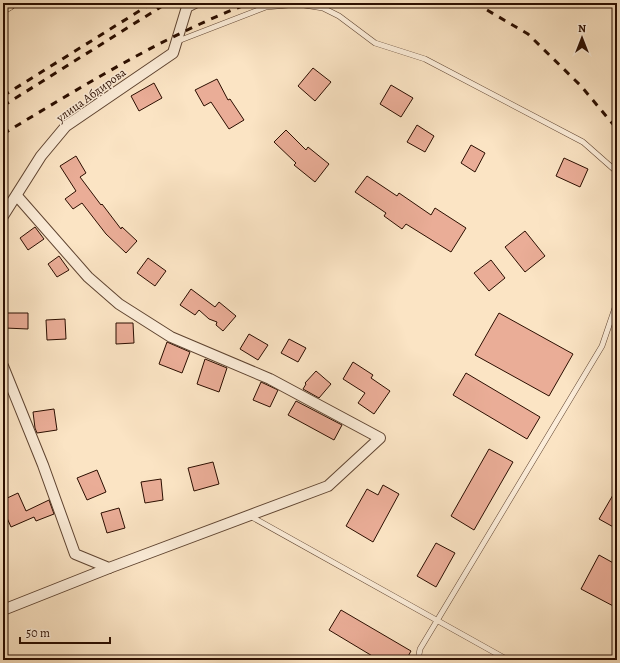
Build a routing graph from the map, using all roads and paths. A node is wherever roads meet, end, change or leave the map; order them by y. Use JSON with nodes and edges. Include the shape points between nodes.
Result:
{"nodes":[{"id":1,"x":8,"y":3,"type":"edge"},
{"id":2,"x":195,"y":3,"type":"edge"},
{"id":3,"x":3,"y":6,"type":"edge"},
{"id":4,"x":177,"y":41,"type":"junction"},
{"id":5,"x":617,"y":172,"type":"edge"},
{"id":6,"x":17,"y":196,"type":"junction"},
{"id":7,"x":3,"y":216,"type":"edge"},
{"id":8,"x":617,"y":302,"type":"edge"},
{"id":9,"x":3,"y":366,"type":"edge"},
{"id":10,"x":249,"y":515,"type":"junction"},
{"id":11,"x":109,"y":568,"type":"junction"},
{"id":12,"x":3,"y":610,"type":"edge"},
{"id":13,"x":438,"y":621,"type":"junction"},
{"id":14,"x":418,"y":660,"type":"edge"},
{"id":15,"x":508,"y":660,"type":"edge"}],
"edges":[{"from":1,"to":3,"type":"main road"},
{"from":2,"to":4,"type":"street","name":"улица Абдирова","via":[[187,7]]},
{"from":4,"to":5,"type":"lane","via":[[266,7],[304,5],[323,8],[339,16],[375,43],[425,58],[583,142]]},
{"from":4,"to":6,"type":"street","name":"улица Абдирова","via":[[173,53],[66,126],[41,156]]},
{"from":6,"to":7,"type":"street","name":"улица Абдирова"},
{"from":6,"to":10,"type":"street","via":[[88,278],[119,304],[171,337],[270,379],[380,438],[328,486]]},
{"from":8,"to":13,"type":"lane","via":[[602,346]]},
{"from":9,"to":11,"type":"street","via":[[75,554]]},
{"from":10,"to":11,"type":"street"},
{"from":10,"to":13,"type":"lane"},
{"from":11,"to":12,"type":"street"},
{"from":13,"to":14,"type":"lane","via":[[420,649]]},
{"from":13,"to":15,"type":"lane"}]}
